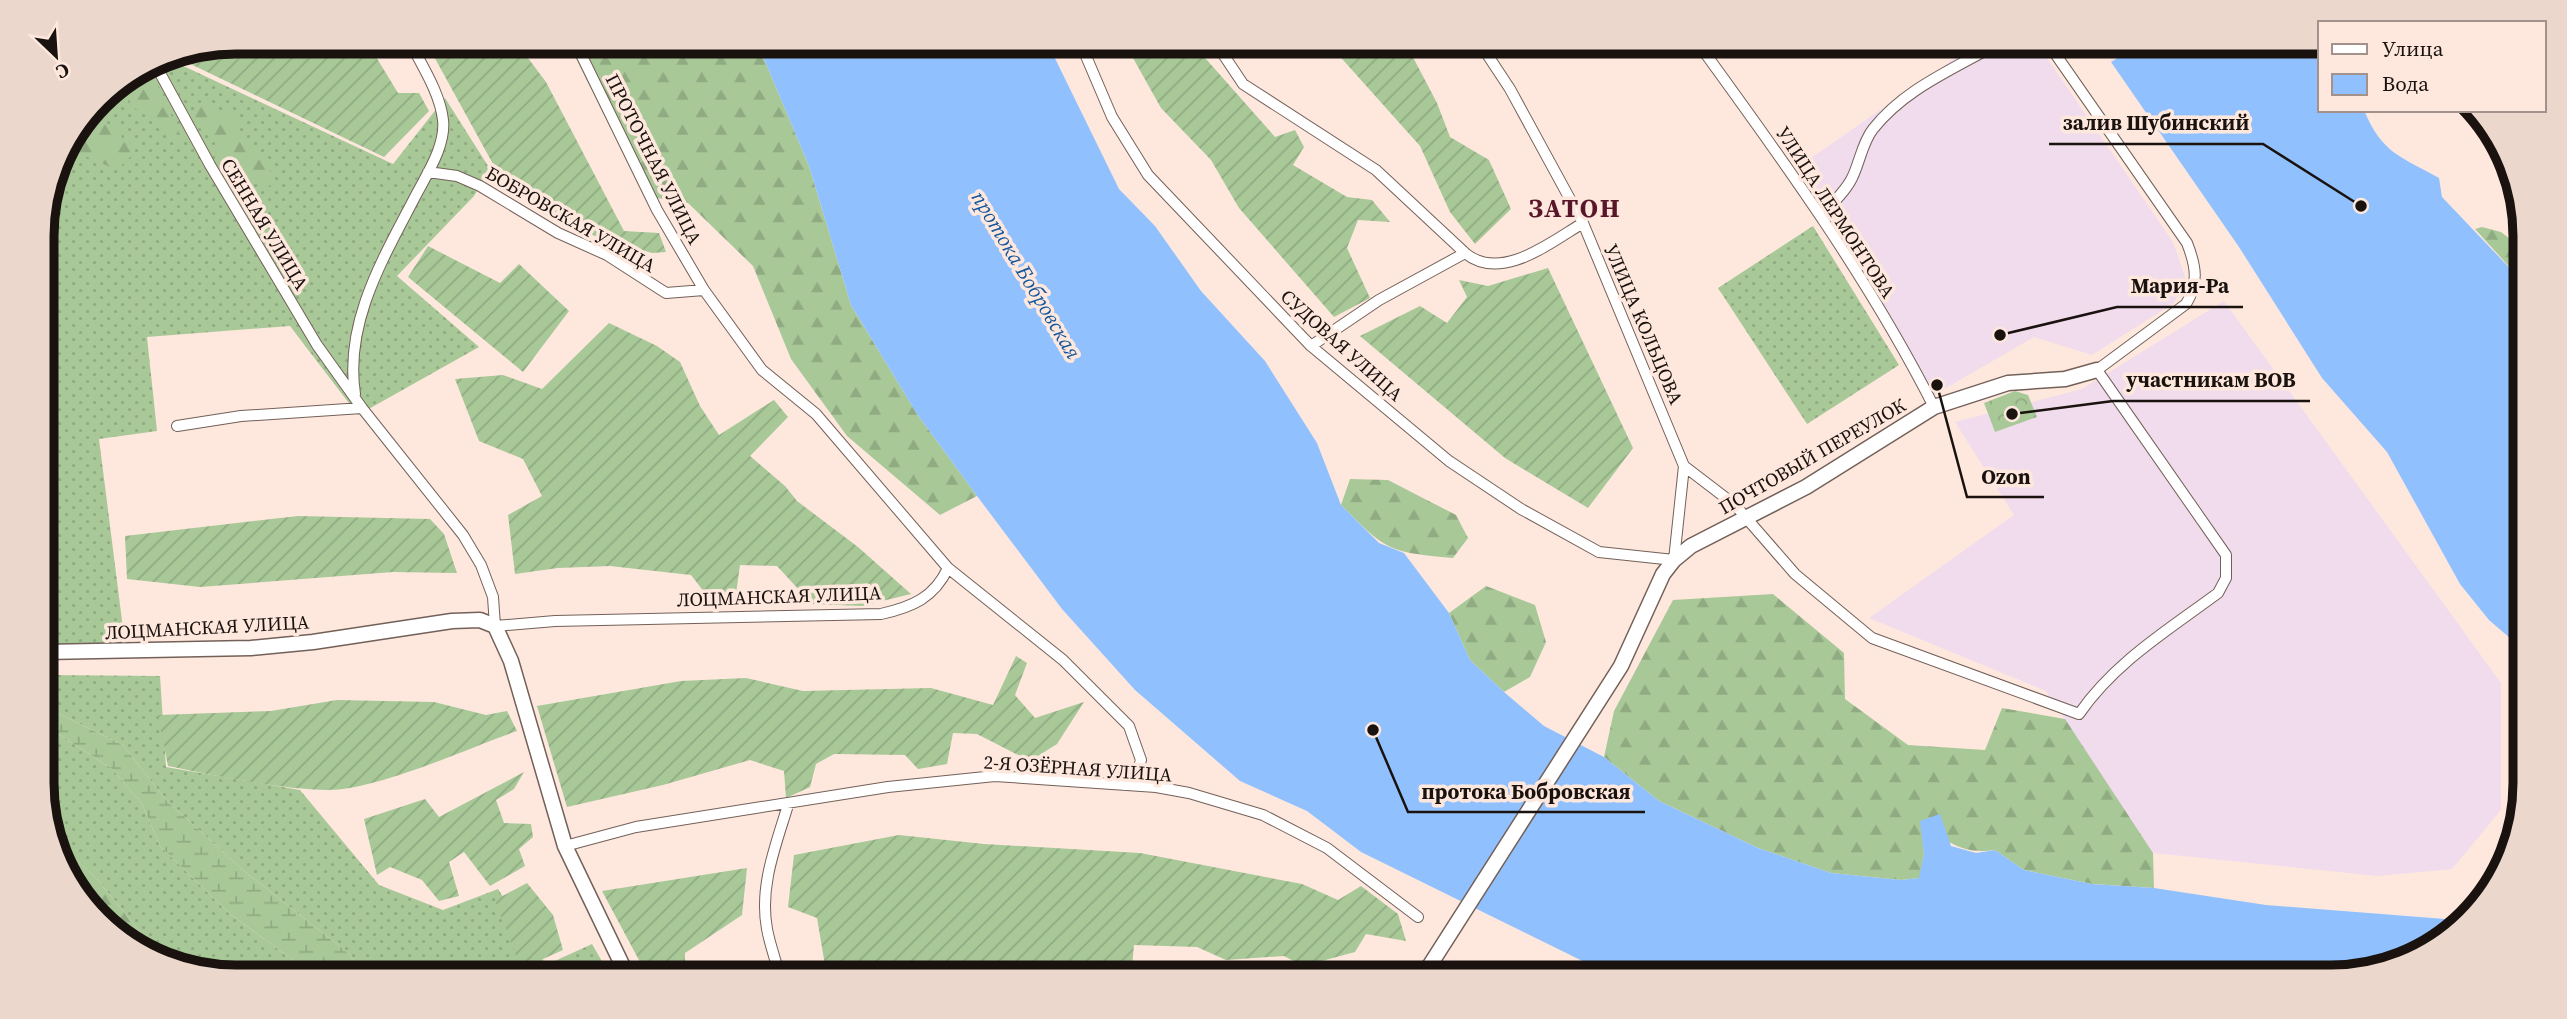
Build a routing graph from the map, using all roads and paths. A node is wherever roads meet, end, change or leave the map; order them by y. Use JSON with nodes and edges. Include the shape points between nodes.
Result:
{"nodes":[{"id":1,"x":416,"y":54,"type":"edge"},
{"id":2,"x":581,"y":54,"type":"edge"},
{"id":3,"x":1085,"y":54,"type":"edge"},
{"id":4,"x":1223,"y":54,"type":"edge"},
{"id":5,"x":1487,"y":54,"type":"edge"},
{"id":6,"x":1706,"y":54,"type":"edge"},
{"id":7,"x":1980,"y":54,"type":"edge"},
{"id":8,"x":2055,"y":54,"type":"edge"},
{"id":9,"x":159,"y":72,"type":"edge"},
{"id":10,"x":428,"y":172,"type":"junction"},
{"id":11,"x":1821,"y":215,"type":"junction"},
{"id":12,"x":1583,"y":223,"type":"junction"},
{"id":13,"x":1465,"y":253,"type":"junction"},
{"id":14,"x":704,"y":290,"type":"junction"},
{"id":15,"x":1311,"y":345,"type":"junction"},
{"id":16,"x":2097,"y":370,"type":"junction"},
{"id":17,"x":355,"y":398,"type":"junction"},
{"id":18,"x":1934,"y":407,"type":"junction"},
{"id":19,"x":362,"y":408,"type":"junction"},
{"id":20,"x":177,"y":426,"type":"dead end"},
{"id":21,"x":1684,"y":466,"type":"junction"},
{"id":22,"x":1748,"y":518,"type":"junction"},
{"id":23,"x":1674,"y":560,"type":"junction"},
{"id":24,"x":948,"y":568,"type":"junction"},
{"id":25,"x":495,"y":626,"type":"junction"},
{"id":26,"x":54,"y":652,"type":"edge"},
{"id":27,"x":1124,"y":785,"type":"junction"},
{"id":28,"x":788,"y":805,"type":"junction"},
{"id":29,"x":565,"y":846,"type":"junction"},
{"id":30,"x":1418,"y":917,"type":"dead end"},
{"id":31,"x":1430,"y":964,"type":"edge"},
{"id":32,"x":622,"y":965,"type":"edge"},
{"id":33,"x":777,"y":965,"type":"edge"}],
"edges":[{"from":1,"to":10,"type":"street","via":[[444,121]]},
{"from":2,"to":14,"type":"street","name":"ПРОТОЧНАЯ УЛИЦА","via":[[657,210]]},
{"from":3,"to":15,"type":"street","name":"СУДОВАЯ УЛИЦА","via":[[1112,117],[1148,174]]},
{"from":4,"to":13,"type":"street","via":[[1243,85],[1376,170]]},
{"from":5,"to":12,"type":"street","name":"УЛИЦА КОЛЬЦОВА"},
{"from":6,"to":11,"type":"street","name":"УЛИЦА ЛЕРМОНТОВА"},
{"from":7,"to":11,"type":"street","via":[[1946,69],[1887,114],[1871,131],[1851,179]]},
{"from":8,"to":16,"type":"street","via":[[2188,243],[2194,261],[2194,291],[2186,304]]},
{"from":9,"to":17,"type":"street","name":"СЕННАЯ УЛИЦА","via":[[317,345]]},
{"from":10,"to":14,"type":"street","name":"БОБРОВСКАЯ УЛИЦА","via":[[457,176],[480,186],[558,233],[607,255],[666,293]]},
{"from":10,"to":17,"type":"street","via":[[365,301],[351,366]]},
{"from":11,"to":18,"type":"street","name":"УЛИЦА ЛЕРМОНТОВА"},
{"from":12,"to":13,"type":"street","via":[[1531,254],[1508,261],[1489,265]]},
{"from":12,"to":21,"type":"street","name":"УЛИЦА КОЛЬЦОВА"},
{"from":13,"to":15,"type":"street","via":[[1379,300]]},
{"from":14,"to":24,"type":"street","via":[[762,370],[816,414]]},
{"from":15,"to":23,"type":"street","name":"СУДОВАЯ УЛИЦА","via":[[1449,461],[1521,509],[1599,552]]},
{"from":16,"to":18,"type":"street","name":"ПОЧТОВЫЙ ПЕРЕУЛОК","via":[[2073,378],[2008,383]]},
{"from":16,"to":22,"type":"street","via":[[2227,555],[2228,566],[2218,593],[2120,665],[2097,687],[2079,714],[1871,638],[1795,574]]},
{"from":17,"to":19,"type":"street"},
{"from":18,"to":22,"type":"street","name":"ПОЧТОВЫЙ ПЕРЕУЛОК"},
{"from":19,"to":20,"type":"street","via":[[241,416]]},
{"from":19,"to":25,"type":"street","via":[[463,535],[493,597]]},
{"from":21,"to":22,"type":"street"},
{"from":21,"to":23,"type":"street","name":"УЛИЦА КОЛЬЦОВА"},
{"from":22,"to":23,"type":"street","name":"ПОЧТОВЫЙ ПЕРЕУЛОК","via":[[1691,546]]},
{"from":23,"to":31,"type":"street","via":[[1663,574],[1621,666]]},
{"from":24,"to":25,"type":"street","name":"ЛОЦМАНСКАЯ УЛИЦА","via":[[926,597],[910,607],[881,614]]},
{"from":24,"to":27,"type":"street","via":[[1063,660],[1129,726],[1141,760]]},
{"from":25,"to":26,"type":"street","name":"ЛОЦМАНСКАЯ УЛИЦА","via":[[480,620],[452,621],[251,648]]},
{"from":25,"to":29,"type":"street","via":[[511,661]]},
{"from":27,"to":28,"type":"street","name":"2-Я ОЗЁРНАЯ УЛИЦА","via":[[995,776],[888,787]]},
{"from":27,"to":30,"type":"street","name":"2-Я ОЗЁРНАЯ УЛИЦА","via":[[1189,793],[1263,815],[1327,848]]},
{"from":28,"to":29,"type":"street","name":"2-Я ОЗЁРНАЯ УЛИЦА","via":[[636,827]]},
{"from":28,"to":33,"type":"street","via":[[768,872],[765,902]]},
{"from":29,"to":32,"type":"street"}]}
